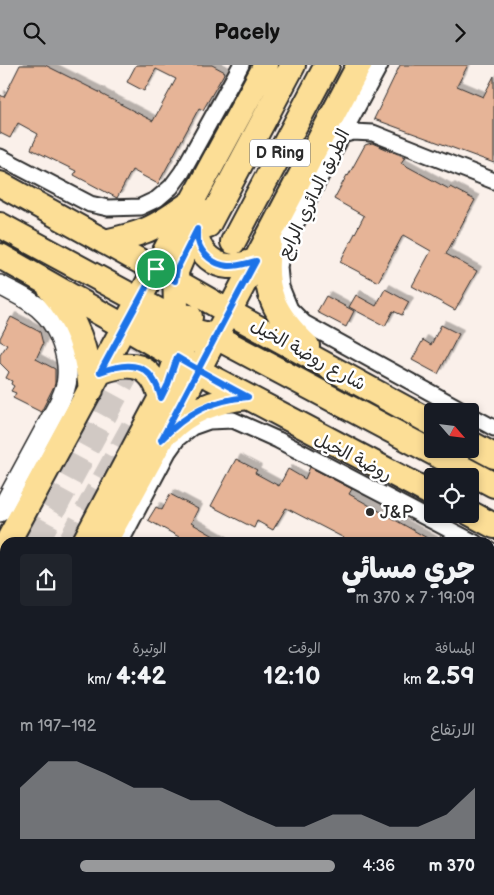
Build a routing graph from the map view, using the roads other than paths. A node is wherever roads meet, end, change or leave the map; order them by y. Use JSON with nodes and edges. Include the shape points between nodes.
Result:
{"nodes":[{"id":1,"x":240,"y":65,"type":"edge"},
{"id":2,"x":266,"y":65,"type":"edge"},
{"id":3,"x":284,"y":65,"type":"edge"},
{"id":4,"x":293,"y":65,"type":"edge"},
{"id":5,"x":327,"y":65,"type":"edge"},
{"id":6,"x":371,"y":65,"type":"edge"},
{"id":7,"x":380,"y":65,"type":"edge"},
{"id":8,"x":355,"y":85,"type":"edge"},
{"id":9,"x":373,"y":133,"type":"junction"},
{"id":10,"x":342,"y":135,"type":"junction"},
{"id":11,"x":0,"y":157,"type":"edge"},
{"id":12,"x":494,"y":181,"type":"edge"},
{"id":13,"x":0,"y":184,"type":"edge"},
{"id":14,"x":194,"y":200,"type":"junction"},
{"id":15,"x":277,"y":221,"type":"junction"},
{"id":16,"x":0,"y":225,"type":"edge"},
{"id":17,"x":202,"y":227,"type":"junction"},
{"id":18,"x":105,"y":241,"type":"junction"},
{"id":19,"x":233,"y":241,"type":"tunnel mouth"},
{"id":20,"x":0,"y":256,"type":"edge"},
{"id":21,"x":256,"y":261,"type":"junction"},
{"id":22,"x":165,"y":275,"type":"junction"},
{"id":23,"x":42,"y":280,"type":"junction"},
{"id":24,"x":0,"y":285,"type":"edge"},
{"id":25,"x":139,"y":300,"type":"junction"},
{"id":26,"x":229,"y":312,"type":"junction"},
{"id":27,"x":175,"y":322,"type":"junction"},
{"id":28,"x":125,"y":327,"type":"junction"},
{"id":29,"x":216,"y":337,"type":"junction"},
{"id":30,"x":177,"y":357,"type":"junction"},
{"id":31,"x":324,"y":364,"type":"junction"},
{"id":32,"x":198,"y":370,"type":"junction"},
{"id":33,"x":96,"y":381,"type":"junction"},
{"id":34,"x":248,"y":397,"type":"junction"},
{"id":35,"x":161,"y":398,"type":"junction"},
{"id":36,"x":449,"y":403,"type":"edge"},
{"id":37,"x":424,"y":419,"type":"edge"},
{"id":38,"x":479,"y":420,"type":"edge"},
{"id":39,"x":494,"y":428,"type":"edge"},
{"id":40,"x":161,"y":440,"type":"junction"},
{"id":41,"x":479,"y":448,"type":"edge"},
{"id":42,"x":494,"y":456,"type":"edge"},
{"id":43,"x":494,"y":485,"type":"edge"},
{"id":44,"x":424,"y":490,"type":"edge"},
{"id":45,"x":0,"y":512,"type":"edge"},
{"id":46,"x":479,"y":518,"type":"edge"},
{"id":47,"x":494,"y":526,"type":"edge"},
{"id":48,"x":10,"y":537,"type":"edge"},
{"id":49,"x":87,"y":537,"type":"edge"},
{"id":50,"x":107,"y":537,"type":"edge"},
{"id":51,"x":123,"y":537,"type":"edge"},
{"id":52,"x":464,"y":537,"type":"edge"}],
"edges":[{"from":1,"to":11,"type":"street","via":[[182,172],[157,199],[140,207],[108,208],[90,204]]},
{"from":2,"to":14,"type":"main road","number":"D Ring"},
{"from":3,"to":17,"type":"main road"},
{"from":4,"to":17,"type":"main road","number":"D Ring"},
{"from":5,"to":19,"type":"main road","number":"D Ring"},
{"from":6,"to":8,"type":"main road"},
{"from":7,"to":8,"type":"street","name":"الطريق الدائري الرابع"},
{"from":8,"to":9,"type":"street","via":[[362,117]]},
{"from":8,"to":10,"type":"street","name":"الطريق الدائري الرابع"},
{"from":8,"to":15,"type":"main road","number":"D Ring"},
{"from":9,"to":10,"type":"street"},
{"from":9,"to":12,"type":"street"},
{"from":10,"to":36,"type":"street","name":"الطريق الدائري الرابع","via":[[284,248],[279,267],[281,287],[290,309],[304,323]]},
{"from":13,"to":18,"type":"main road","name":"شارع روضة الخيل"},
{"from":14,"to":18,"type":"main road","via":[[145,231]]},
{"from":14,"to":22,"type":"main road","number":"D Ring"},
{"from":15,"to":21,"type":"main road","number":"D Ring"},
{"from":15,"to":31,"type":"main road","via":[[269,240],[266,260],[272,298],[281,318]]},
{"from":16,"to":25,"type":"main road"},
{"from":17,"to":21,"type":"main road","via":[[198,242],[204,254],[215,263],[227,266]]},
{"from":17,"to":22,"type":"main road","via":[[177,269]]},
{"from":18,"to":22,"type":"main road","name":"شارع روضة الخيل"},
{"from":20,"to":23,"type":"main road"},
{"from":21,"to":26,"type":"main road","number":"D Ring"},
{"from":22,"to":25,"type":"main road","number":"D Ring"},
{"from":22,"to":26,"type":"main road","name":"شارع روضة الخيل"},
{"from":22,"to":27,"type":"main road","via":[[166,299]]},
{"from":23,"to":28,"type":"main road"},
{"from":23,"to":33,"type":"main road","via":[[72,320]]},
{"from":24,"to":45,"type":"street","via":[[46,314],[62,341],[67,366],[66,383],[59,403]]},
{"from":25,"to":27,"type":"main road"},
{"from":25,"to":28,"type":"main road","number":"D Ring"},
{"from":26,"to":27,"type":"main road"},
{"from":26,"to":29,"type":"main road","number":"D Ring"},
{"from":26,"to":31,"type":"main road","name":"شارع روضة الخيل"},
{"from":27,"to":28,"type":"main road","via":[[156,327]]},
{"from":27,"to":29,"type":"main road"},
{"from":27,"to":30,"type":"main road"},
{"from":27,"to":32,"type":"main road"},
{"from":28,"to":30,"type":"main road"},
{"from":28,"to":33,"type":"main road","number":"D Ring"},
{"from":29,"to":32,"type":"main road","number":"D Ring"},
{"from":29,"to":43,"type":"main road"},
{"from":30,"to":32,"type":"main road"},
{"from":30,"to":35,"type":"main road"},
{"from":31,"to":37,"type":"main road","name":"شارع روضة الخيل"},
{"from":32,"to":34,"type":"main road"},
{"from":32,"to":40,"type":"main road","number":"D Ring"},
{"from":33,"to":35,"type":"main road","via":[[114,367],[139,368],[158,385]]},
{"from":33,"to":48,"type":"main road","number":"D Ring"},
{"from":34,"to":40,"type":"main road","via":[[215,402],[200,409],[179,422]]},
{"from":34,"to":44,"type":"main road"},
{"from":35,"to":49,"type":"main road"},
{"from":38,"to":39,"type":"street"},
{"from":40,"to":50,"type":"main road","number":"D Ring"},
{"from":41,"to":42,"type":"main road"},
{"from":46,"to":47,"type":"main road"},
{"from":51,"to":52,"type":"street","name":"روضة الخيل","via":[[178,438],[192,427],[209,421],[232,420],[271,436]]}]}
